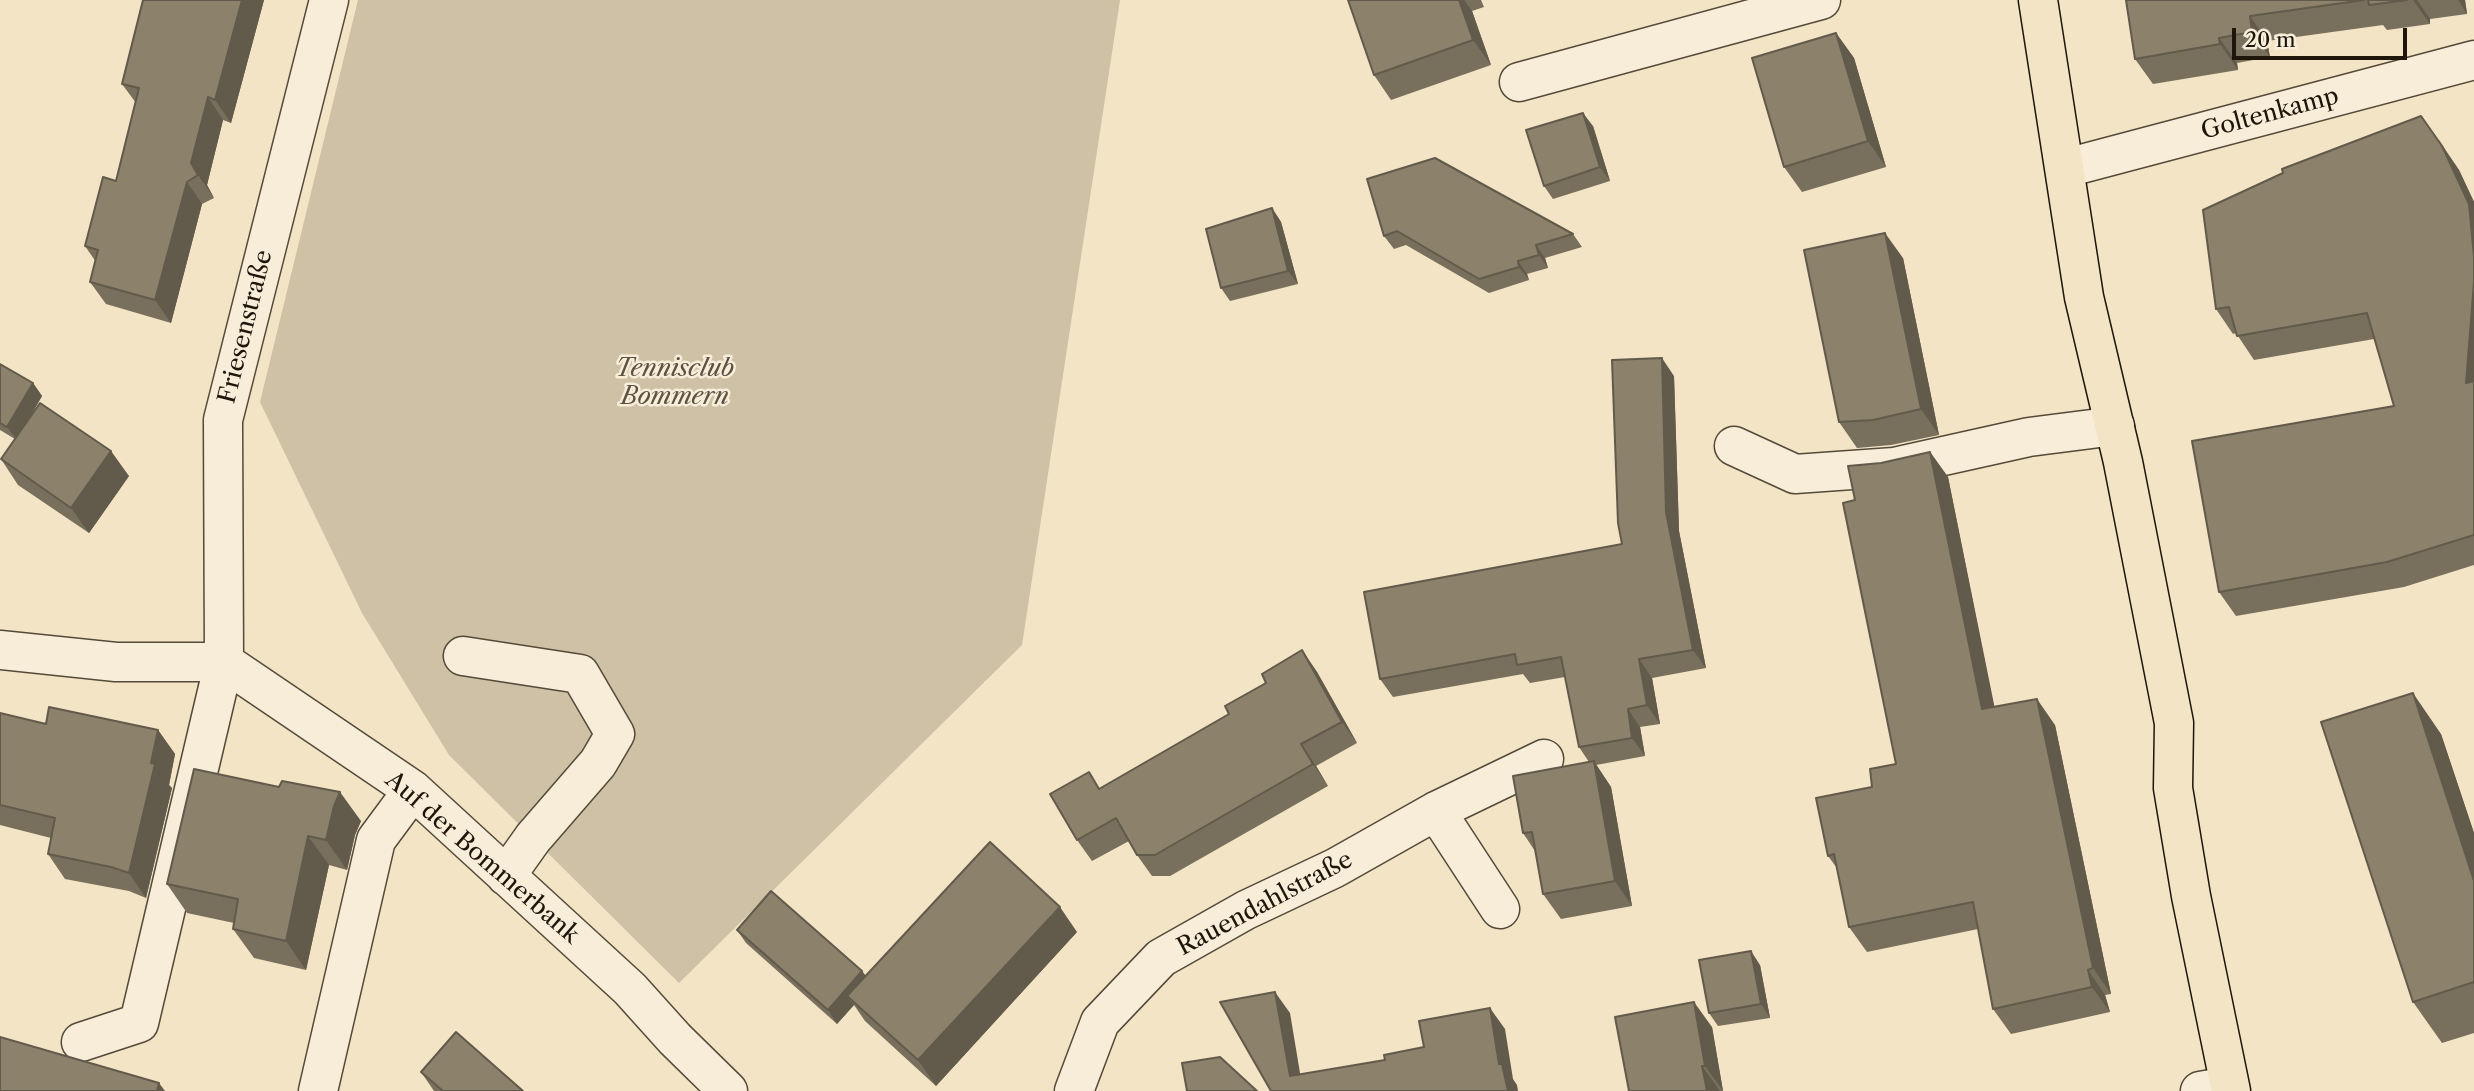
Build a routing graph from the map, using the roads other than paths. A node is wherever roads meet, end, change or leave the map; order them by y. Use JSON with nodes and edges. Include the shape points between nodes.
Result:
{"nodes":[{"id":1,"x":329,"y":0,"type":"edge"},
{"id":2,"x":1821,"y":0,"type":"edge"},
{"id":3,"x":2038,"y":0,"type":"edge"},
{"id":4,"x":2474,"y":60,"type":"edge"},
{"id":5,"x":1519,"y":82,"type":"dead end"},
{"id":6,"x":2066,"y":168,"type":"junction"},
{"id":7,"x":2115,"y":426,"type":"junction"},
{"id":8,"x":1734,"y":446,"type":"dead end"},
{"id":9,"x":0,"y":650,"type":"edge"},
{"id":10,"x":463,"y":656,"type":"dead end"},
{"id":11,"x":224,"y":662,"type":"junction"},
{"id":12,"x":1544,"y":759,"type":"dead end"},
{"id":13,"x":413,"y":790,"type":"junction"},
{"id":14,"x":1436,"y":811,"type":"junction"},
{"id":15,"x":506,"y":876,"type":"junction"},
{"id":16,"x":1500,"y":909,"type":"dead end"},
{"id":17,"x":81,"y":1042,"type":"dead end"},
{"id":18,"x":2220,"y":1089,"type":"edge"},
{"id":19,"x":318,"y":1091,"type":"edge"},
{"id":20,"x":728,"y":1091,"type":"edge"},
{"id":21,"x":1074,"y":1091,"type":"edge"}],
"edges":[{"from":1,"to":11,"type":"street","name":"Friesenstraße","via":[[223,420]]},
{"from":2,"to":5,"type":"street"},
{"from":3,"to":6,"type":"main road"},
{"from":4,"to":6,"type":"street","name":"Goltenkamp"},
{"from":6,"to":7,"type":"main road","via":[[2084,297]]},
{"from":7,"to":8,"type":"street","via":[[2029,438],[1894,467],[1795,474]]},
{"from":7,"to":18,"type":"main road","via":[[2174,723],[2172,788]]},
{"from":9,"to":11,"type":"street","via":[[116,662]]},
{"from":10,"to":15,"type":"street","via":[[580,674],[615,734],[598,763]]},
{"from":11,"to":13,"type":"street","name":"Auf der Bommerbank"},
{"from":11,"to":17,"type":"street","name":"Friesenstraße","via":[[139,1023]]},
{"from":12,"to":14,"type":"street","name":"Rauendahlstraße"},
{"from":13,"to":15,"type":"street","name":"Auf der Bommerbank"},
{"from":13,"to":19,"type":"street","via":[[376,840]]},
{"from":14,"to":16,"type":"street"},
{"from":14,"to":21,"type":"street","name":"Rauendahlstraße","via":[[1161,958],[1100,1022]]},
{"from":15,"to":20,"type":"street","name":"Auf der Bommerbank","via":[[630,989]]}]}
